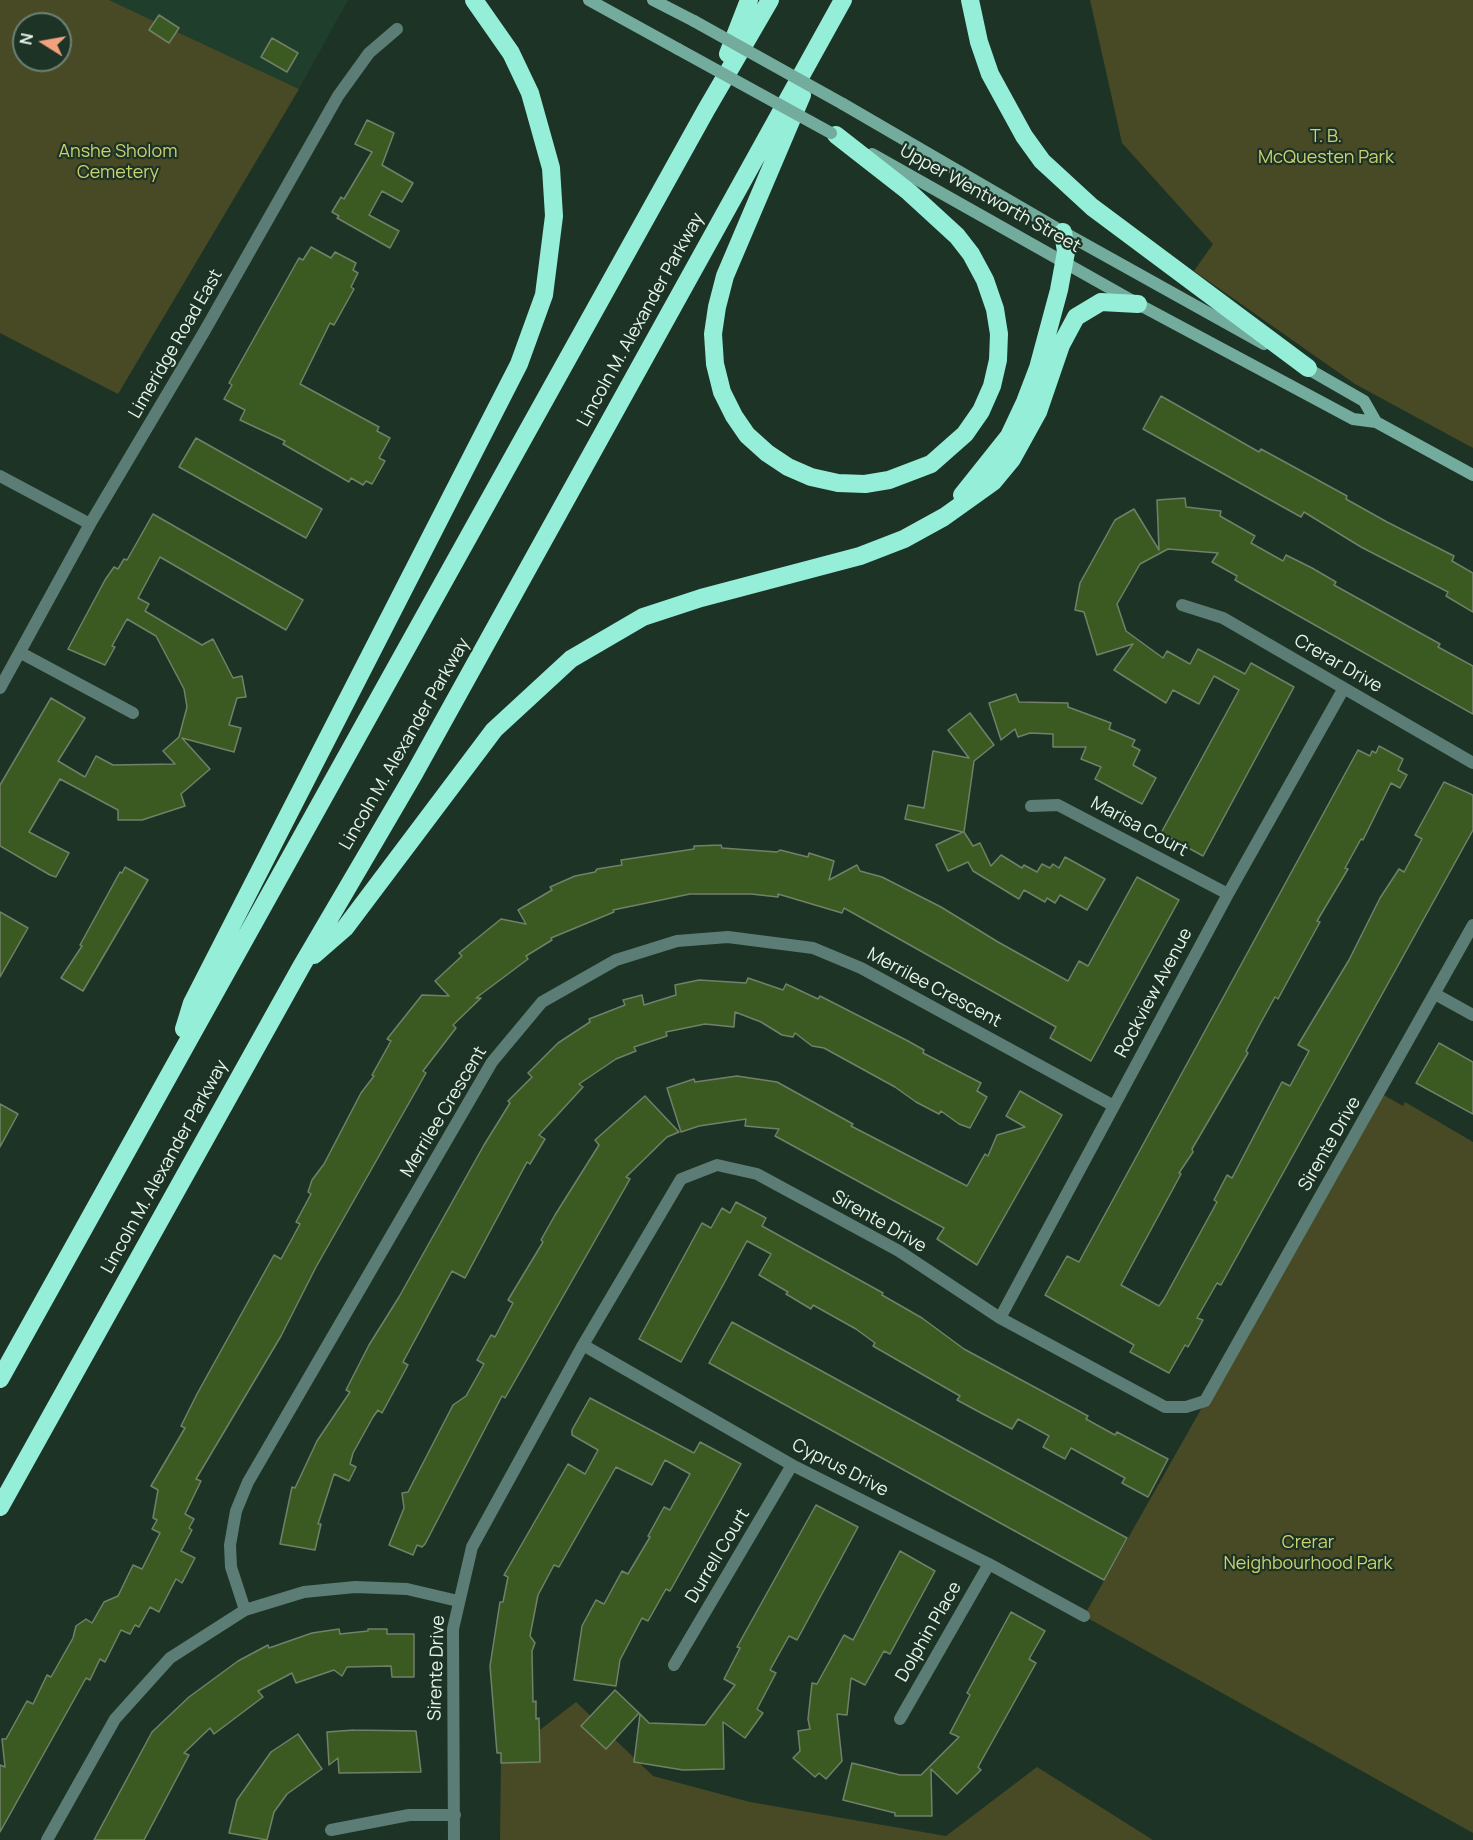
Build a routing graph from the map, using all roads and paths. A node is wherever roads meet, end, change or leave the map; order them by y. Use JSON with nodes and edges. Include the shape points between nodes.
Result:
{"nodes":[{"id":1,"x":474,"y":0,"type":"edge"},
{"id":2,"x":589,"y":0,"type":"edge"},
{"id":3,"x":653,"y":0,"type":"edge"},
{"id":4,"x":749,"y":0,"type":"edge"},
{"id":5,"x":770,"y":0,"type":"edge"},
{"id":6,"x":843,"y":0,"type":"edge"},
{"id":7,"x":970,"y":0,"type":"edge"},
{"id":8,"x":833,"y":17,"type":"junction"},
{"id":9,"x":397,"y":29,"type":"dead end"},
{"id":10,"x":706,"y":110,"type":"junction"},
{"id":11,"x":834,"y":134,"type":"junction"},
{"id":12,"x":1063,"y":232,"type":"junction"},
{"id":13,"x":1065,"y":262,"type":"junction"},
{"id":14,"x":1138,"y":304,"type":"junction"},
{"id":15,"x":1308,"y":368,"type":"junction"},
{"id":16,"x":1376,"y":422,"type":"junction"},
{"id":17,"x":0,"y":476,"type":"edge"},
{"id":18,"x":1473,"y":476,"type":"edge"},
{"id":19,"x":944,"y":517,"type":"junction"},
{"id":20,"x":90,"y":524,"type":"junction"},
{"id":21,"x":1182,"y":605,"type":"dead end"},
{"id":22,"x":21,"y":653,"type":"junction"},
{"id":23,"x":0,"y":688,"type":"edge"},
{"id":24,"x":1344,"y":688,"type":"junction"},
{"id":25,"x":133,"y":712,"type":"dead end"},
{"id":26,"x":1473,"y":763,"type":"edge"},
{"id":27,"x":1031,"y":806,"type":"dead end"},
{"id":28,"x":1228,"y":894,"type":"junction"},
{"id":29,"x":1473,"y":925,"type":"edge"},
{"id":30,"x":301,"y":967,"type":"junction"},
{"id":31,"x":1435,"y":994,"type":"junction"},
{"id":32,"x":1473,"y":1015,"type":"edge"},
{"id":33,"x":174,"y":1063,"type":"junction"},
{"id":34,"x":1114,"y":1106,"type":"junction"},
{"id":35,"x":999,"y":1318,"type":"junction"},
{"id":36,"x":583,"y":1345,"type":"junction"},
{"id":37,"x":0,"y":1379,"type":"edge"},
{"id":38,"x":792,"y":1465,"type":"junction"},
{"id":39,"x":0,"y":1507,"type":"edge"},
{"id":40,"x":989,"y":1564,"type":"junction"},
{"id":41,"x":458,"y":1601,"type":"junction"},
{"id":42,"x":244,"y":1611,"type":"junction"},
{"id":43,"x":1084,"y":1616,"type":"dead end"},
{"id":44,"x":674,"y":1665,"type":"dead end"},
{"id":45,"x":900,"y":1719,"type":"dead end"},
{"id":46,"x":455,"y":1815,"type":"junction"},
{"id":47,"x":331,"y":1830,"type":"dead end"},
{"id":48,"x":47,"y":1840,"type":"edge"},
{"id":49,"x":454,"y":1840,"type":"edge"}],
"edges":[{"from":1,"to":33,"type":"highway","via":[[511,53],[530,93],[551,168],[554,216],[544,295],[519,364],[192,1003]]},
{"from":2,"to":11,"type":"main road","name":"Upper Wentworth Street","bridge":true},
{"from":3,"to":12,"type":"main road","name":"Upper Wentworth Street","bridge":true,"via":[[843,104]]},
{"from":4,"to":10,"type":"highway"},
{"from":5,"to":10,"type":"highway"},
{"from":6,"to":8,"type":"highway","name":"Lincoln M. Alexander Parkway"},
{"from":7,"to":15,"type":"highway","via":[[990,74],[1042,161],[1092,207]]},
{"from":8,"to":11,"type":"highway","via":[[725,276],[713,334],[715,364],[722,392],[734,416],[767,453],[811,477],[865,484],[889,480],[931,464],[965,434],[992,386],[999,334],[985,280],[957,236],[909,192]]},
{"from":8,"to":30,"type":"highway","name":"Lincoln M. Alexander Parkway","via":[[414,774]]},
{"from":9,"to":20,"type":"street","name":"Limeridge Road East","via":[[369,53],[338,96],[199,342]]},
{"from":10,"to":33,"type":"highway"},
{"from":11,"to":13,"type":"main road","name":"Upper Wentworth Street"},
{"from":12,"to":13,"type":"highway"},
{"from":12,"to":15,"type":"main road","name":"Upper Wentworth Street"},
{"from":13,"to":14,"type":"main road","name":"Upper Wentworth Street"},
{"from":13,"to":19,"type":"highway","via":[[1048,335],[1026,402],[993,459]]},
{"from":14,"to":16,"type":"main road","name":"Upper Wentworth Street","via":[[1353,419]]},
{"from":14,"to":19,"type":"highway","via":[[1101,302],[1076,317],[1064,338],[1038,412],[1012,459],[993,482]]},
{"from":15,"to":16,"type":"main road","name":"Upper Wentworth Street","via":[[1364,401]]},
{"from":16,"to":18,"type":"main road","name":"Upper Wentworth Street"},
{"from":17,"to":20,"type":"street"},
{"from":19,"to":30,"type":"highway","via":[[904,539],[860,556],[643,617],[571,659],[494,730],[345,928]]},
{"from":20,"to":22,"type":"street","name":"Limeridge Road East"},
{"from":21,"to":24,"type":"street","name":"Crerar Drive","via":[[1223,618]]},
{"from":22,"to":23,"type":"street","name":"Limeridge Road East"},
{"from":22,"to":25,"type":"street"},
{"from":24,"to":26,"type":"street","name":"Crerar Drive"},
{"from":24,"to":28,"type":"street","name":"Rockview Avenue"},
{"from":27,"to":28,"type":"street","name":"Marisa Court","via":[[1058,805]]},
{"from":28,"to":34,"type":"street","name":"Rockview Avenue"},
{"from":29,"to":31,"type":"street","name":"Sirente Drive"},
{"from":30,"to":39,"type":"highway","name":"Lincoln M. Alexander Parkway"},
{"from":31,"to":32,"type":"street"},
{"from":31,"to":35,"type":"street","name":"Sirente Drive","via":[[1205,1401],[1186,1407],[1165,1407]]},
{"from":33,"to":37,"type":"highway"},
{"from":34,"to":35,"type":"street","name":"Rockview Avenue"},
{"from":34,"to":42,"type":"street","name":"Merrilee Crescent","via":[[861,968],[813,948],[728,937],[677,941],[616,960],[542,1002],[492,1062],[248,1482],[236,1511],[230,1545],[231,1567]]},
{"from":35,"to":36,"type":"street","name":"Sirente Drive","via":[[899,1251],[758,1174],[717,1165],[681,1179]]},
{"from":36,"to":38,"type":"street","name":"Cyprus Drive"},
{"from":36,"to":41,"type":"street","name":"Sirente Drive","via":[[472,1547]]},
{"from":38,"to":40,"type":"street","name":"Cyprus Drive"},
{"from":38,"to":44,"type":"street","name":"Durrell Court"},
{"from":40,"to":43,"type":"street","name":"Cyprus Drive"},
{"from":40,"to":45,"type":"street","name":"Dolphin Place"},
{"from":41,"to":42,"type":"street","via":[[406,1589],[355,1587],[304,1592]]},
{"from":41,"to":46,"type":"street","name":"Sirente Drive","via":[[452,1666]]},
{"from":42,"to":48,"type":"street","via":[[170,1658],[115,1719]]},
{"from":46,"to":47,"type":"street","via":[[409,1815]]},
{"from":46,"to":49,"type":"street","name":"Sirente Drive"}]}
